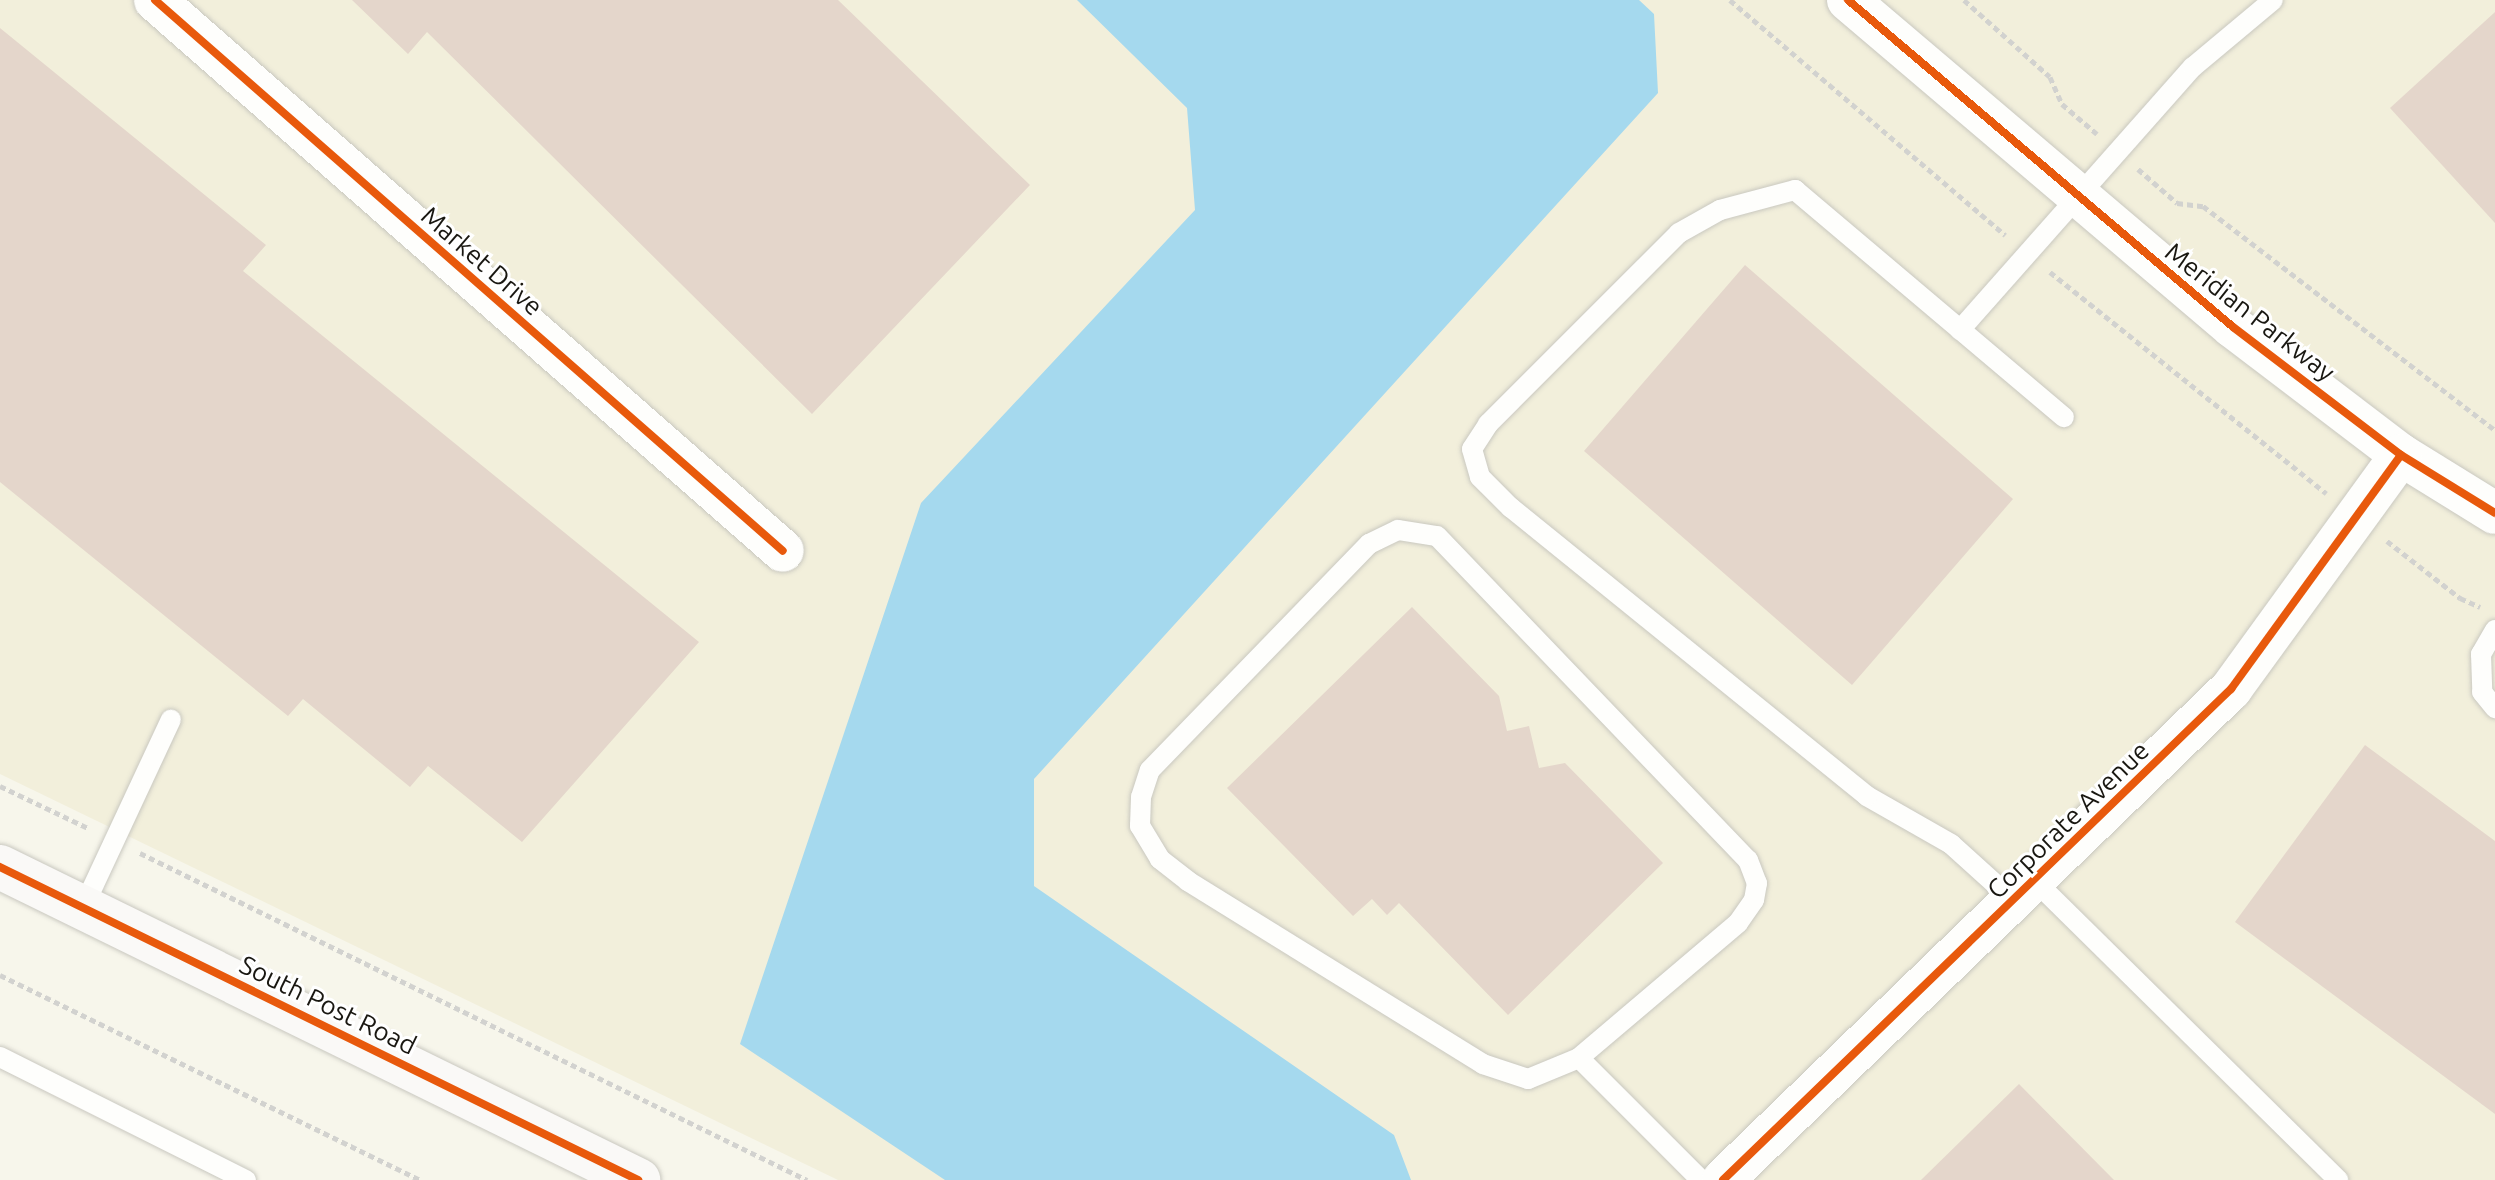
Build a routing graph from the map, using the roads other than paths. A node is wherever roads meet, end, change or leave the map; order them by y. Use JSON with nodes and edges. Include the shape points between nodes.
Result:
{"nodes":[{"id":1,"x":155,"y":0,"type":"edge"},
{"id":2,"x":1848,"y":0,"type":"edge"},
{"id":3,"x":2273,"y":0,"type":"edge"},
{"id":4,"x":2074,"y":197,"type":"junction"},
{"id":5,"x":1960,"y":330,"type":"junction"},
{"id":6,"x":2064,"y":417,"type":"dead end"},
{"id":7,"x":2401,"y":455,"type":"junction"},
{"id":8,"x":2495,"y":513,"type":"edge"},
{"id":9,"x":783,"y":551,"type":"dead end"},
{"id":10,"x":2495,"y":630,"type":"edge"},
{"id":11,"x":2495,"y":708,"type":"edge"},
{"id":12,"x":171,"y":719,"type":"dead end"},
{"id":13,"x":0,"y":867,"type":"edge"},
{"id":14,"x":2024,"y":891,"type":"junction"},
{"id":15,"x":83,"y":908,"type":"junction"},
{"id":16,"x":0,"y":1057,"type":"edge"},
{"id":17,"x":1579,"y":1058,"type":"junction"},
{"id":18,"x":246,"y":1180,"type":"edge"},
{"id":19,"x":638,"y":1180,"type":"edge"},
{"id":20,"x":1701,"y":1180,"type":"edge"},
{"id":21,"x":1723,"y":1180,"type":"edge"},
{"id":22,"x":2338,"y":1180,"type":"edge"}],
"edges":[{"from":1,"to":9,"type":"street","name":"Market Drive"},
{"from":2,"to":4,"type":"street","name":"Meridian Parkway"},
{"from":3,"to":4,"type":"lane","via":[[2193,67]]},
{"from":4,"to":5,"type":"lane"},
{"from":4,"to":7,"type":"street","name":"Meridian Parkway"},
{"from":5,"to":6,"type":"lane"},
{"from":5,"to":14,"type":"lane","via":[[1795,190],[1720,210],[1679,233],[1488,424],[1472,449],[1480,477],[1511,508],[1867,796]]},
{"from":7,"to":8,"type":"street","name":"Meridian Parkway"},
{"from":7,"to":14,"type":"street","name":"Corporate Avenue","via":[[2231,689]]},
{"from":10,"to":11,"type":"lane","via":[[2481,654],[2482,692]]},
{"from":12,"to":15,"type":"lane"},
{"from":13,"to":15,"type":"street","name":"South Post Road"},
{"from":14,"to":21,"type":"street","name":"Corporate Avenue"},
{"from":14,"to":22,"type":"lane"},
{"from":15,"to":19,"type":"street","name":"South Post Road"},
{"from":16,"to":18,"type":"lane"},
{"from":17,"to":17,"type":"lane","via":[[1738,923],[1754,900],[1757,883],[1748,860],[1437,536],[1398,530],[1369,544],[1150,770],[1141,797],[1140,826],[1160,859],[1188,881],[1483,1064],[1528,1079]]},
{"from":17,"to":20,"type":"lane"}]}
